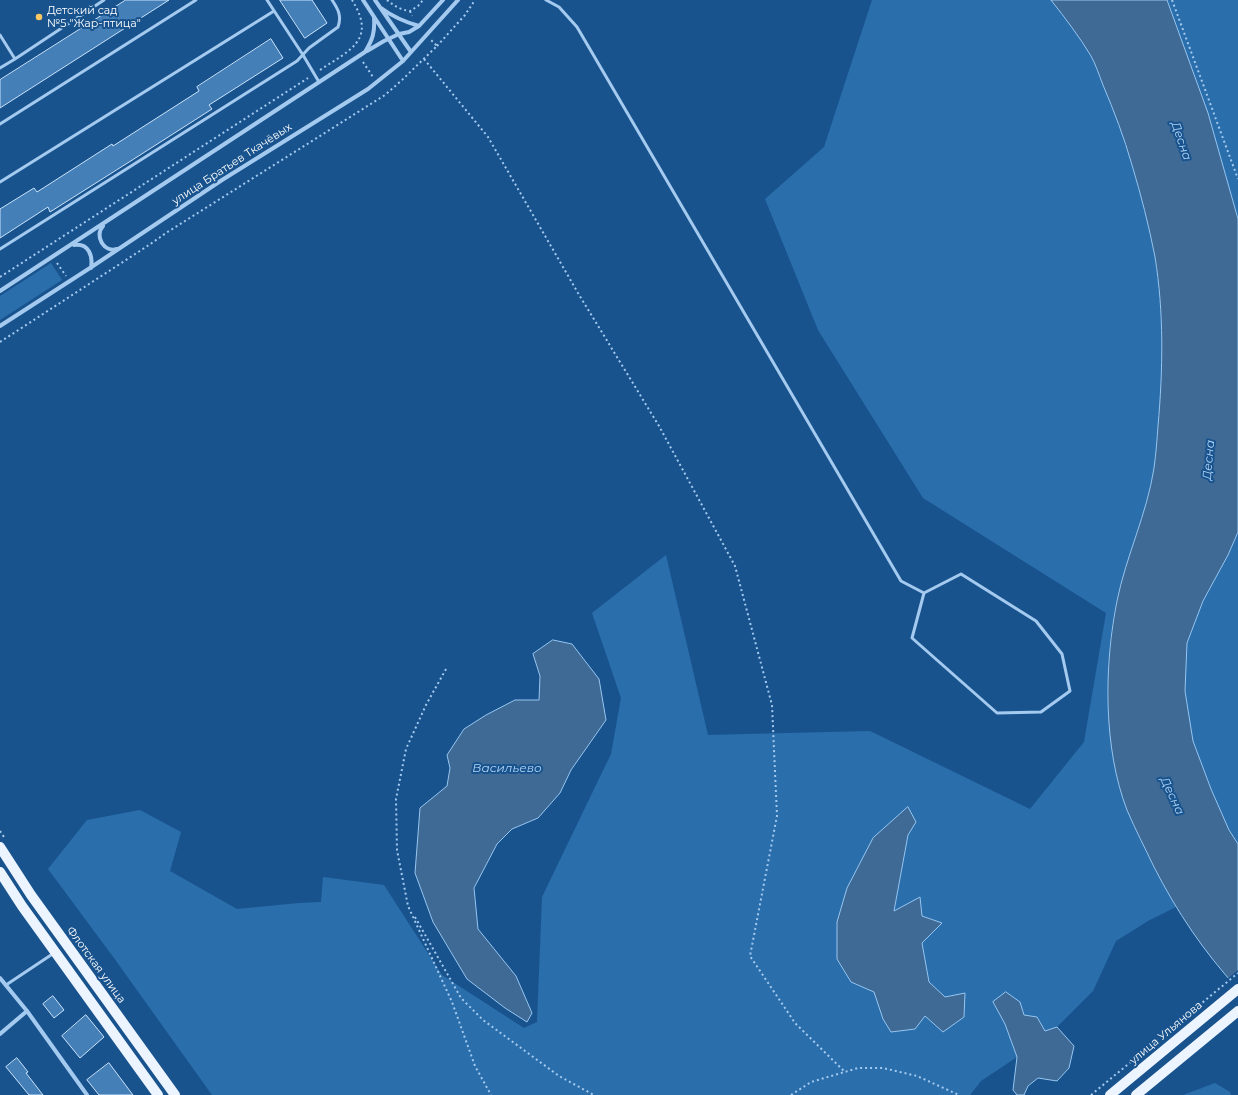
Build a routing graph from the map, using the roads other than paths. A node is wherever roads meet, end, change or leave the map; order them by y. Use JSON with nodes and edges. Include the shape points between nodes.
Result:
{"nodes":[{"id":1,"x":104,"y":0,"type":"edge"},
{"id":2,"x":196,"y":0,"type":"edge"},
{"id":3,"x":267,"y":0,"type":"edge"},
{"id":4,"x":332,"y":0,"type":"edge"},
{"id":5,"x":363,"y":0,"type":"edge"},
{"id":6,"x":375,"y":0,"type":"edge"},
{"id":7,"x":443,"y":0,"type":"edge"},
{"id":8,"x":458,"y":0,"type":"edge"},
{"id":9,"x":546,"y":0,"type":"edge"},
{"id":10,"x":378,"y":5,"type":"junction"},
{"id":11,"x":274,"y":11,"type":"junction"},
{"id":12,"x":374,"y":17,"type":"junction"},
{"id":13,"x":419,"y":26,"type":"junction"},
{"id":14,"x":399,"y":34,"type":"junction"},
{"id":15,"x":0,"y":35,"type":"edge"},
{"id":16,"x":388,"y":39,"type":"junction"},
{"id":17,"x":365,"y":52,"type":"junction"},
{"id":18,"x":411,"y":52,"type":"junction"},
{"id":19,"x":303,"y":55,"type":"junction"},
{"id":20,"x":15,"y":59,"type":"junction"},
{"id":21,"x":403,"y":61,"type":"junction"},
{"id":22,"x":0,"y":68,"type":"edge"},
{"id":23,"x":319,"y":82,"type":"junction"},
{"id":24,"x":0,"y":124,"type":"edge"},
{"id":25,"x":0,"y":182,"type":"edge"},
{"id":26,"x":106,"y":223,"type":"junction"},
{"id":27,"x":72,"y":245,"type":"junction"},
{"id":28,"x":122,"y":247,"type":"junction"},
{"id":29,"x":0,"y":249,"type":"edge"},
{"id":30,"x":90,"y":268,"type":"junction"},
{"id":31,"x":0,"y":291,"type":"edge"},
{"id":32,"x":0,"y":326,"type":"edge"},
{"id":33,"x":924,"y":593,"type":"junction"},
{"id":34,"x":0,"y":847,"type":"edge"},
{"id":35,"x":0,"y":872,"type":"edge"},
{"id":36,"x":55,"y":952,"type":"junction"},
{"id":37,"x":0,"y":978,"type":"edge"},
{"id":38,"x":6,"y":985,"type":"junction"},
{"id":39,"x":1238,"y":989,"type":"edge"},
{"id":40,"x":27,"y":1011,"type":"junction"},
{"id":41,"x":1238,"y":1011,"type":"edge"},
{"id":42,"x":0,"y":1034,"type":"edge"},
{"id":43,"x":87,"y":1095,"type":"edge"},
{"id":44,"x":158,"y":1095,"type":"edge"},
{"id":45,"x":175,"y":1095,"type":"edge"},
{"id":46,"x":1110,"y":1095,"type":"edge"},
{"id":47,"x":1136,"y":1095,"type":"edge"}],
"edges":[{"from":1,"to":20,"type":"lane"},
{"from":2,"to":24,"type":"lane"},
{"from":3,"to":11,"type":"lane"},
{"from":4,"to":19,"type":"lane","via":[[340,17],[338,27]]},
{"from":5,"to":12,"type":"street"},
{"from":6,"to":10,"type":"street"},
{"from":7,"to":13,"type":"street"},
{"from":8,"to":18,"type":"street","name":"улица Братьев Ткачёвых"},
{"from":9,"to":33,"type":"lane","via":[[559,7],[577,27],[901,581]]},
{"from":10,"to":13,"type":"street","via":[[392,16]]},
{"from":10,"to":14,"type":"street"},
{"from":11,"to":19,"type":"lane"},
{"from":11,"to":25,"type":"lane"},
{"from":12,"to":16,"type":"street"},
{"from":12,"to":17,"type":"street","via":[[373,39]]},
{"from":13,"to":14,"type":"street","via":[[410,32]]},
{"from":14,"to":16,"type":"street"},
{"from":14,"to":18,"type":"street"},
{"from":15,"to":20,"type":"lane"},
{"from":16,"to":17,"type":"street"},
{"from":16,"to":21,"type":"street"},
{"from":17,"to":23,"type":"street"},
{"from":18,"to":21,"type":"street","name":"улица Братьев Ткачёвых"},
{"from":19,"to":23,"type":"lane"},
{"from":19,"to":29,"type":"lane"},
{"from":20,"to":22,"type":"lane"},
{"from":21,"to":28,"type":"street","name":"улица Братьев Ткачёвых","via":[[368,89],[222,180]]},
{"from":23,"to":26,"type":"street"},
{"from":26,"to":27,"type":"street"},
{"from":26,"to":28,"type":"street","via":[[98,237],[102,244],[114,250]]},
{"from":27,"to":30,"type":"street","via":[[80,244],[87,248],[91,254]]},
{"from":27,"to":31,"type":"street"},
{"from":28,"to":30,"type":"street","name":"улица Братьев Ткачёвых"},
{"from":30,"to":32,"type":"street","name":"улица Братьев Ткачёвых"},
{"from":33,"to":33,"type":"lane","via":[[961,574],[1036,621],[1062,654],[1070,691],[1041,712],[997,713],[912,638]]},
{"from":34,"to":45,"type":"main road","name":"Флотская улица","via":[[31,895]]},
{"from":35,"to":36,"type":"main road"},
{"from":36,"to":38,"type":"lane"},
{"from":36,"to":44,"type":"main road"},
{"from":37,"to":38,"type":"street"},
{"from":38,"to":40,"type":"street"},
{"from":39,"to":46,"type":"main road","name":"улица Ульянова"},
{"from":40,"to":42,"type":"street"},
{"from":40,"to":43,"type":"street"},
{"from":41,"to":47,"type":"main road"}]}
